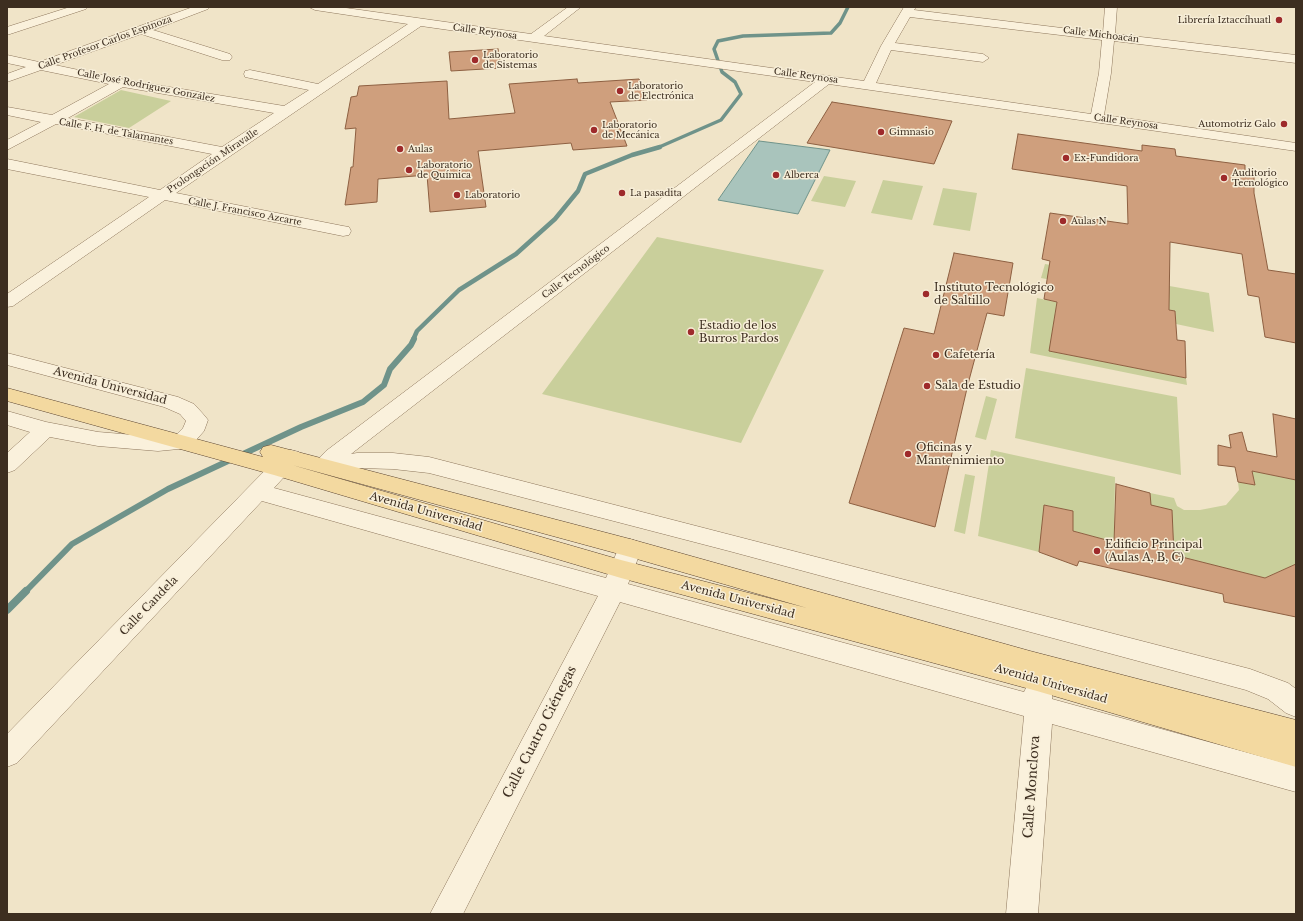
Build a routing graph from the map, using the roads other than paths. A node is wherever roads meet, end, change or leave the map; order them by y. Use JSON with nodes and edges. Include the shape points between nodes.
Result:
{"nodes":[{"id":1,"x":82,"y":7,"type":"edge"},
{"id":2,"x":204,"y":7,"type":"edge"},
{"id":3,"x":315,"y":7,"type":"edge"},
{"id":4,"x":575,"y":7,"type":"edge"},
{"id":5,"x":1111,"y":7,"type":"edge"},
{"id":6,"x":338,"y":9,"type":"edge"},
{"id":7,"x":908,"y":10,"type":"edge"},
{"id":8,"x":419,"y":22,"type":"junction"},
{"id":9,"x":532,"y":25,"type":"dead end"},
{"id":10,"x":142,"y":30,"type":"junction"},
{"id":11,"x":7,"y":31,"type":"edge"},
{"id":12,"x":516,"y":36,"type":"junction"},
{"id":13,"x":1108,"y":36,"type":"junction"},
{"id":14,"x":534,"y":38,"type":"junction"},
{"id":15,"x":887,"y":46,"type":"junction"},
{"id":16,"x":226,"y":57,"type":"dead end"},
{"id":17,"x":983,"y":58,"type":"dead end"},
{"id":18,"x":7,"y":59,"type":"edge"},
{"id":19,"x":1296,"y":59,"type":"edge"},
{"id":20,"x":42,"y":66,"type":"junction"},
{"id":21,"x":250,"y":74,"type":"dead end"},
{"id":22,"x":7,"y":78,"type":"edge"},
{"id":23,"x":828,"y":79,"type":"junction"},
{"id":24,"x":121,"y":83,"type":"junction"},
{"id":25,"x":869,"y":84,"type":"junction"},
{"id":26,"x":321,"y":88,"type":"junction"},
{"id":27,"x":7,"y":111,"type":"edge"},
{"id":28,"x":286,"y":112,"type":"junction"},
{"id":29,"x":1097,"y":118,"type":"junction"},
{"id":30,"x":54,"y":120,"type":"junction"},
{"id":31,"x":7,"y":146,"type":"edge"},
{"id":32,"x":1296,"y":146,"type":"edge"},
{"id":33,"x":225,"y":152,"type":"junction"},
{"id":34,"x":7,"y":164,"type":"edge"},
{"id":35,"x":163,"y":195,"type":"junction"},
{"id":36,"x":343,"y":231,"type":"dead end"},
{"id":37,"x":7,"y":302,"type":"edge"},
{"id":38,"x":7,"y":359,"type":"edge"},
{"id":39,"x":7,"y":381,"type":"edge"},
{"id":40,"x":7,"y":394,"type":"edge"},
{"id":41,"x":7,"y":418,"type":"edge"},
{"id":42,"x":46,"y":429,"type":"junction"},
{"id":43,"x":187,"y":437,"type":"junction"},
{"id":44,"x":275,"y":461,"type":"junction"},
{"id":45,"x":7,"y":465,"type":"edge"},
{"id":46,"x":329,"y":467,"type":"junction"},
{"id":47,"x":258,"y":492,"type":"junction"},
{"id":48,"x":621,"y":569,"type":"junction"},
{"id":49,"x":1035,"y":683,"type":"junction"},
{"id":50,"x":1296,"y":705,"type":"edge"},
{"id":51,"x":1296,"y":733,"type":"edge"},
{"id":52,"x":7,"y":754,"type":"edge"},
{"id":53,"x":1296,"y":754,"type":"edge"},
{"id":54,"x":1296,"y":779,"type":"edge"},
{"id":55,"x":446,"y":914,"type":"edge"},
{"id":56,"x":1022,"y":914,"type":"edge"}],
"edges":[{"from":1,"to":11,"type":"street"},
{"from":2,"to":10,"type":"street","name":"Calle Profesor Carlos Espinoza"},
{"from":3,"to":6,"type":"street","name":"Calle Reynosa"},
{"from":4,"to":14,"type":"street"},
{"from":5,"to":13,"type":"street"},
{"from":6,"to":8,"type":"street","name":"Calle Reynosa"},
{"from":7,"to":13,"type":"street","name":"Calle Michoacán"},
{"from":7,"to":15,"type":"street"},
{"from":8,"to":12,"type":"street","name":"Calle Reynosa"},
{"from":8,"to":26,"type":"street","name":"Prolongación Miravalle"},
{"from":9,"to":12,"type":"street"},
{"from":10,"to":16,"type":"street"},
{"from":10,"to":20,"type":"street","name":"Calle Profesor Carlos Espinoza"},
{"from":12,"to":14,"type":"street","name":"Calle Reynosa"},
{"from":13,"to":19,"type":"street","name":"Calle Michoacán"},
{"from":13,"to":29,"type":"street"},
{"from":14,"to":23,"type":"street","name":"Calle Reynosa"},
{"from":15,"to":17,"type":"street"},
{"from":15,"to":25,"type":"street"},
{"from":18,"to":20,"type":"street","name":"Calle José Rodríguez González"},
{"from":20,"to":22,"type":"street","name":"Calle Profesor Carlos Espinoza"},
{"from":20,"to":24,"type":"street","name":"Calle José Rodríguez González"},
{"from":21,"to":26,"type":"street"},
{"from":23,"to":25,"type":"street","name":"Calle Reynosa"},
{"from":23,"to":46,"type":"street","name":"Calle Tecnológico","via":[[334,456]]},
{"from":24,"to":28,"type":"street","name":"Calle José Rodríguez González"},
{"from":24,"to":30,"type":"street"},
{"from":25,"to":29,"type":"street","name":"Calle Reynosa"},
{"from":26,"to":28,"type":"street","name":"Prolongación Miravalle"},
{"from":27,"to":30,"type":"street","name":"Calle F. H. de Talamantes"},
{"from":28,"to":33,"type":"street","name":"Prolongación Miravalle"},
{"from":29,"to":32,"type":"street","name":"Calle Reynosa"},
{"from":30,"to":31,"type":"street"},
{"from":30,"to":33,"type":"street","name":"Calle F. H. de Talamantes"},
{"from":33,"to":35,"type":"street","name":"Prolongación Miravalle"},
{"from":34,"to":35,"type":"street","name":"Calle J. Francisco Azcarte"},
{"from":35,"to":36,"type":"street","name":"Calle J. Francisco Azcarte"},
{"from":35,"to":37,"type":"street","name":"Prolongación Miravalle"},
{"from":38,"to":43,"type":"street","name":"Avenida Universidad","via":[[171,402],[187,409],[197,420]]},
{"from":39,"to":43,"type":"main road","name":"Avenida Universidad"},
{"from":40,"to":43,"type":"main road","name":"Avenida Universidad"},
{"from":41,"to":42,"type":"street","name":"Avenida Universidad"},
{"from":42,"to":43,"type":"street","name":"Avenida Universidad","via":[[132,443]]},
{"from":42,"to":45,"type":"street"},
{"from":43,"to":44,"type":"main road","name":"Avenida Universidad","via":[[227,440]]},
{"from":43,"to":44,"type":"main road","name":"Avenida Universidad","via":[[208,450]]},
{"from":44,"to":46,"type":"main road","name":"Avenida Universidad"},
{"from":44,"to":47,"type":"street","name":"Calle Candela"},
{"from":44,"to":48,"type":"main road","name":"Avenida Universidad"},
{"from":46,"to":48,"type":"main road","name":"Avenida Universidad"},
{"from":46,"to":50,"type":"street","via":[[357,460],[393,461],[436,467],[1250,680],[1278,691]]},
{"from":47,"to":48,"type":"street","name":"Avenida Universidad"},
{"from":47,"to":52,"type":"street","name":"Calle Candela"},
{"from":48,"to":49,"type":"street","name":"Avenida Universidad"},
{"from":48,"to":49,"type":"main road","name":"Avenida Universidad"},
{"from":48,"to":55,"type":"street","name":"Calle Cuatro Ciénegas"},
{"from":49,"to":51,"type":"main road","name":"Avenida Universidad"},
{"from":49,"to":53,"type":"main road","name":"Avenida Universidad"},
{"from":49,"to":54,"type":"street","name":"Avenida Universidad"},
{"from":49,"to":56,"type":"street","name":"Calle Monclova"}]}
